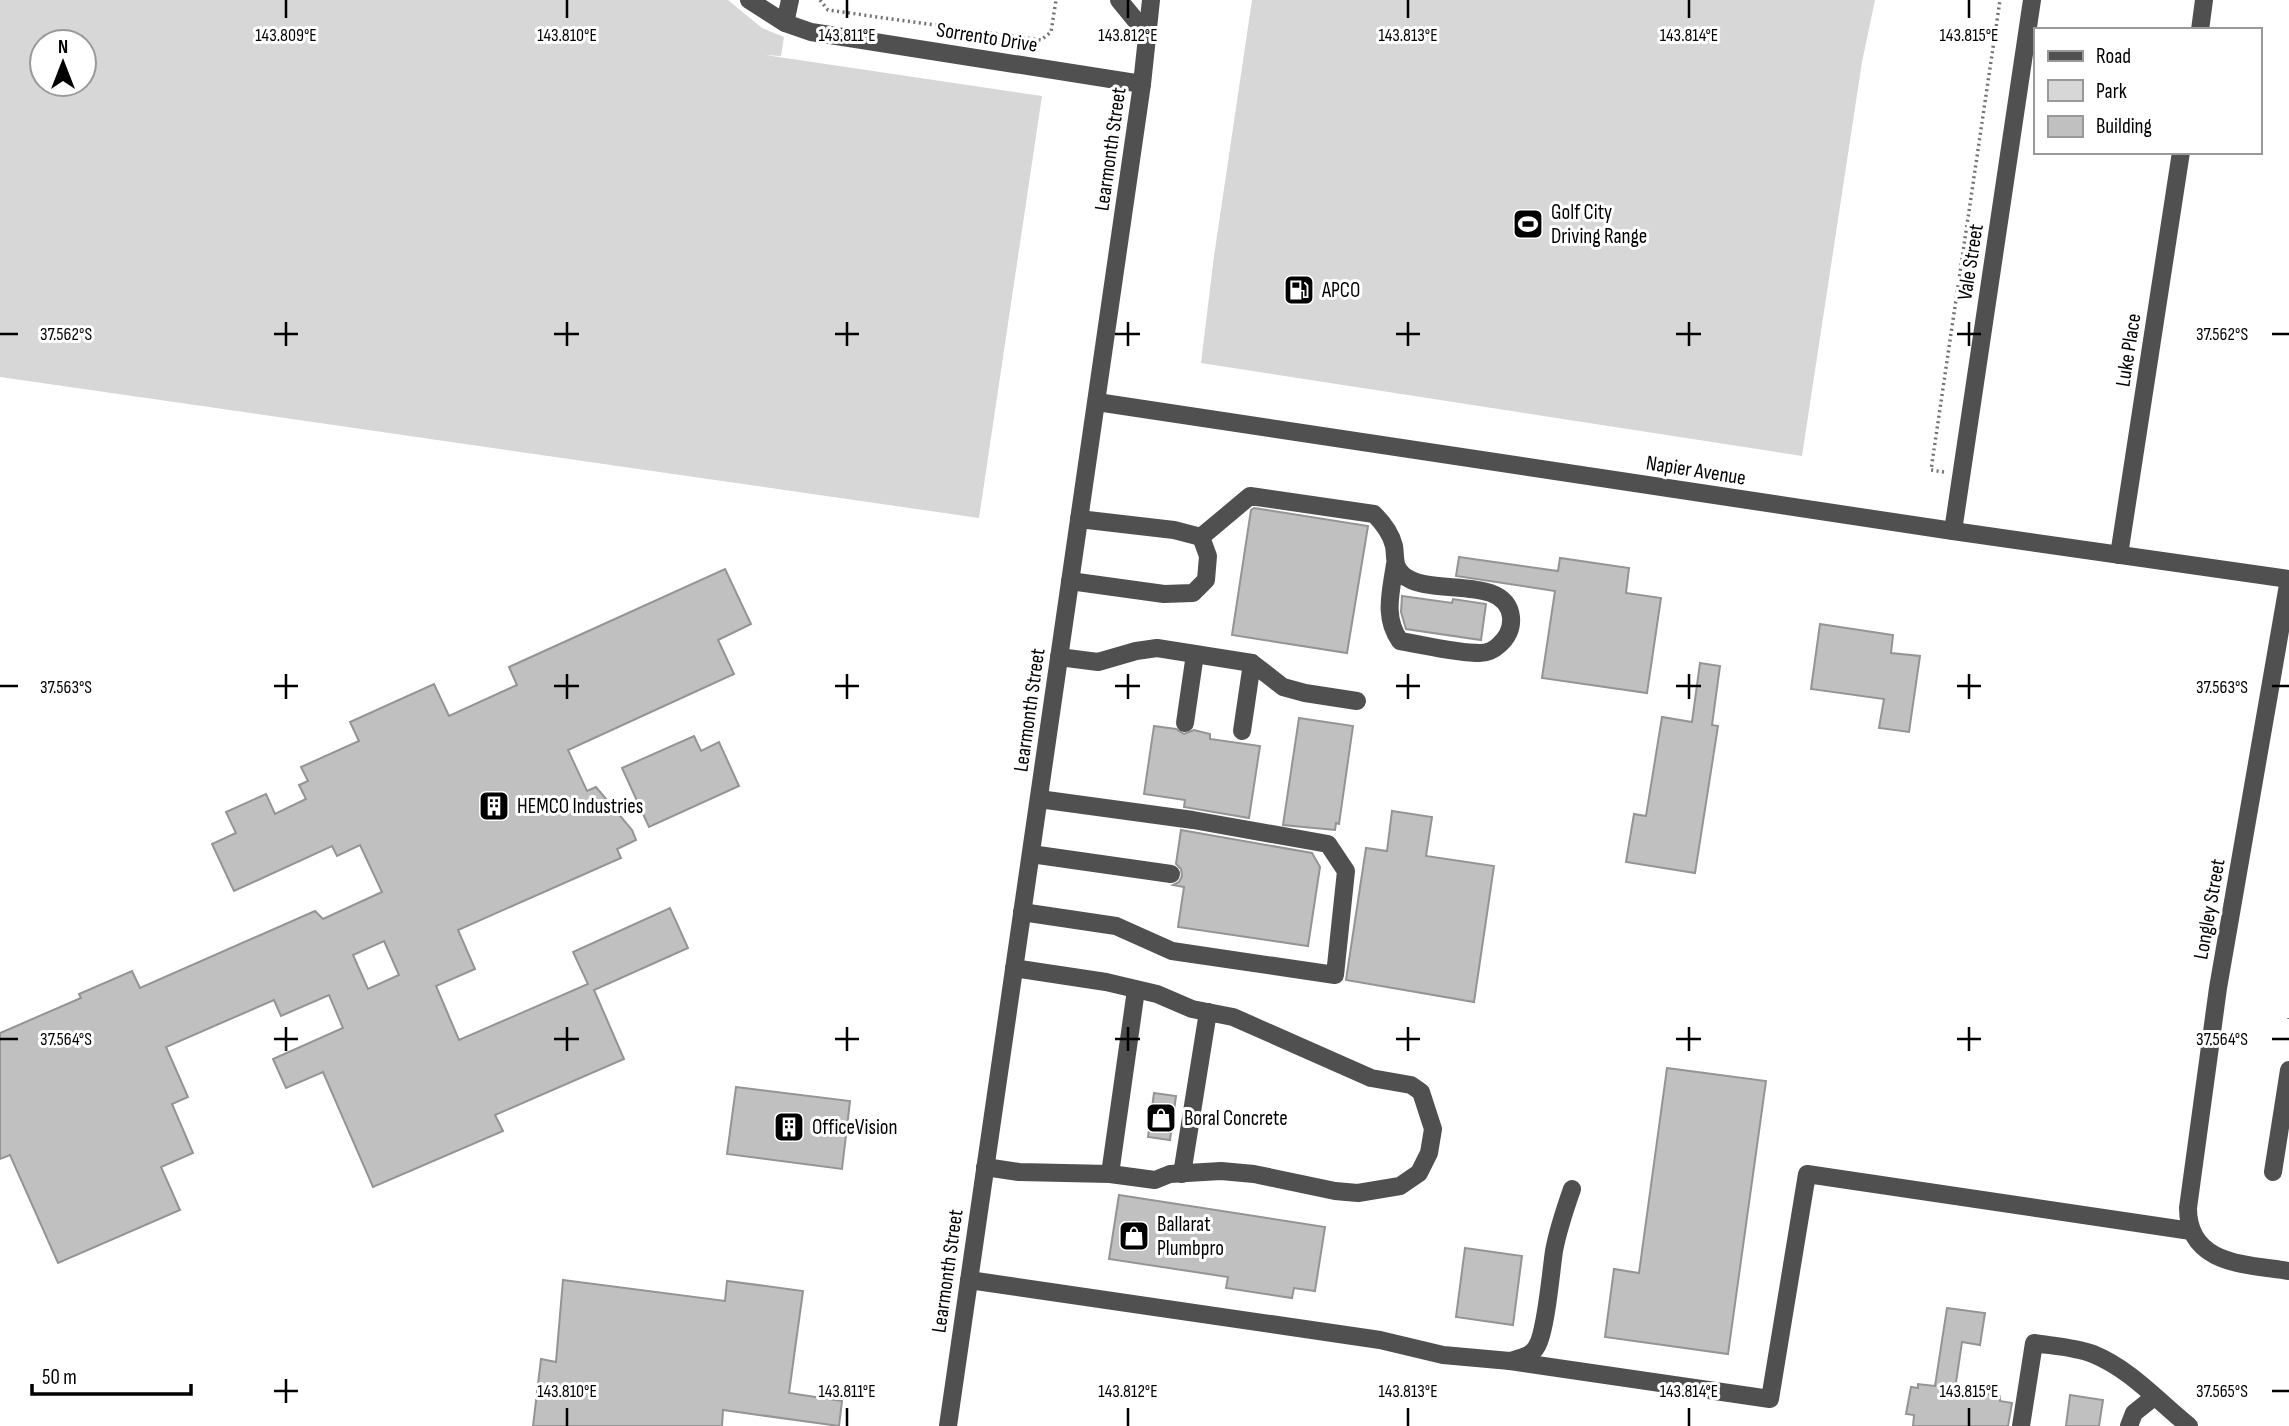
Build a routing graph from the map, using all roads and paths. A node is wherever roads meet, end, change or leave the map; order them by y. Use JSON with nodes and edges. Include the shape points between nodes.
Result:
{"nodes":[{"id":1,"x":749,"y":0,"type":"edge"},
{"id":2,"x":790,"y":0,"type":"edge"},
{"id":3,"x":820,"y":0,"type":"edge"},
{"id":4,"x":1056,"y":0,"type":"edge"},
{"id":5,"x":1119,"y":0,"type":"edge"},
{"id":6,"x":1150,"y":0,"type":"edge"},
{"id":7,"x":2000,"y":0,"type":"edge"},
{"id":8,"x":2032,"y":0,"type":"edge"},
{"id":9,"x":2204,"y":0,"type":"edge"},
{"id":10,"x":785,"y":23,"type":"junction"},
{"id":11,"x":2200,"y":28,"type":"edge"},
{"id":12,"x":1146,"y":33,"type":"junction"},
{"id":13,"x":1142,"y":84,"type":"junction"},
{"id":14,"x":2181,"y":154,"type":"edge"},
{"id":15,"x":1097,"y":402,"type":"junction"},
{"id":16,"x":1961,"y":474,"type":"junction"},
{"id":17,"x":1079,"y":519,"type":"junction"},
{"id":18,"x":1953,"y":531,"type":"junction"},
{"id":19,"x":1201,"y":537,"type":"junction"},
{"id":20,"x":2119,"y":555,"type":"junction"},
{"id":21,"x":1395,"y":564,"type":"junction"},
{"id":22,"x":2289,"y":579,"type":"edge"},
{"id":23,"x":1070,"y":581,"type":"junction"},
{"id":24,"x":1195,"y":654,"type":"junction"},
{"id":25,"x":1059,"y":657,"type":"junction"},
{"id":26,"x":1252,"y":663,"type":"junction"},
{"id":27,"x":1357,"y":701,"type":"dead end"},
{"id":28,"x":1185,"y":723,"type":"dead end"},
{"id":29,"x":1242,"y":731,"type":"dead end"},
{"id":30,"x":1039,"y":799,"type":"junction"},
{"id":31,"x":1031,"y":854,"type":"junction"},
{"id":32,"x":1171,"y":874,"type":"dead end"},
{"id":33,"x":1023,"y":912,"type":"junction"},
{"id":34,"x":1014,"y":968,"type":"junction"},
{"id":35,"x":1136,"y":990,"type":"junction"},
{"id":36,"x":1209,"y":1012,"type":"junction"},
{"id":37,"x":2289,"y":1070,"type":"edge"},
{"id":38,"x":985,"y":1167,"type":"junction"},
{"id":39,"x":2273,"y":1172,"type":"dead end"},
{"id":40,"x":1110,"y":1174,"type":"junction"},
{"id":41,"x":1182,"y":1174,"type":"junction"},
{"id":42,"x":1572,"y":1189,"type":"dead end"},
{"id":43,"x":2195,"y":1238,"type":"junction"},
{"id":44,"x":2289,"y":1271,"type":"edge"},
{"id":45,"x":969,"y":1280,"type":"junction"},
{"id":46,"x":1510,"y":1361,"type":"junction"},
{"id":47,"x":2154,"y":1397,"type":"junction"},
{"id":48,"x":948,"y":1426,"type":"edge"},
{"id":49,"x":2021,"y":1426,"type":"edge"},
{"id":50,"x":2129,"y":1426,"type":"edge"},
{"id":51,"x":2189,"y":1426,"type":"edge"}],
"edges":[{"from":1,"to":10,"type":"street","name":"Sorrento Drive"},
{"from":2,"to":10,"type":"street"},
{"from":3,"to":4,"type":"path","via":[[828,10],[1041,40],[1051,32]]},
{"from":5,"to":12,"type":"street"},
{"from":6,"to":12,"type":"street","name":"Learmonth Street"},
{"from":7,"to":16,"type":"path","via":[[1931,470]]},
{"from":8,"to":16,"type":"street","name":"Vale Street"},
{"from":9,"to":11,"type":"street"},
{"from":10,"to":13,"type":"street","name":"Sorrento Drive","via":[[824,34]]},
{"from":12,"to":13,"type":"street","name":"Learmonth Street"},
{"from":13,"to":15,"type":"street","name":"Learmonth Street"},
{"from":14,"to":20,"type":"street","name":"Luke Place"},
{"from":15,"to":17,"type":"street","name":"Learmonth Street"},
{"from":15,"to":18,"type":"street","name":"Napier Avenue"},
{"from":16,"to":18,"type":"street","name":"Vale Street"},
{"from":17,"to":19,"type":"street"},
{"from":17,"to":23,"type":"street","name":"Learmonth Street"},
{"from":18,"to":20,"type":"street","name":"Napier Avenue"},
{"from":19,"to":21,"type":"street","via":[[1250,496],[1374,514],[1384,523],[1394,545]]},
{"from":19,"to":23,"type":"street","via":[[1208,556],[1206,580],[1193,593],[1164,594]]},
{"from":20,"to":22,"type":"street","name":"Napier Avenue"},
{"from":21,"to":21,"type":"street","via":[[1405,577],[1502,597],[1511,617],[1504,640],[1482,654],[1400,641],[1388,612]]},
{"from":22,"to":43,"type":"street","name":"Longley Street","via":[[2218,988],[2188,1208]]},
{"from":23,"to":25,"type":"street","name":"Learmonth Street"},
{"from":24,"to":25,"type":"street","via":[[1157,648],[1098,662]]},
{"from":24,"to":26,"type":"street"},
{"from":24,"to":28,"type":"street"},
{"from":25,"to":30,"type":"street","name":"Learmonth Street"},
{"from":26,"to":27,"type":"street","via":[[1283,687]]},
{"from":26,"to":29,"type":"street"},
{"from":30,"to":31,"type":"street","name":"Learmonth Street"},
{"from":30,"to":33,"type":"street","via":[[1328,844],[1346,871],[1335,975],[1172,951],[1116,926]]},
{"from":31,"to":32,"type":"street"},
{"from":31,"to":33,"type":"street","name":"Learmonth Street"},
{"from":33,"to":34,"type":"street","name":"Learmonth Street"},
{"from":34,"to":35,"type":"street"},
{"from":34,"to":38,"type":"street","name":"Learmonth Street"},
{"from":35,"to":36,"type":"street"},
{"from":35,"to":40,"type":"street"},
{"from":36,"to":41,"type":"street"},
{"from":36,"to":41,"type":"street","via":[[1233,1017],[1371,1077],[1411,1085],[1420,1092],[1433,1129],[1419,1173],[1400,1186],[1358,1194],[1254,1174]]},
{"from":37,"to":39,"type":"street"},
{"from":38,"to":40,"type":"street"},
{"from":38,"to":45,"type":"street","name":"Learmonth Street"},
{"from":40,"to":41,"type":"street","via":[[1155,1180]]},
{"from":42,"to":46,"type":"street","via":[[1555,1246],[1537,1347]]},
{"from":43,"to":44,"type":"street","via":[[2212,1254]]},
{"from":43,"to":46,"type":"street","via":[[1807,1174],[1770,1399]]},
{"from":45,"to":46,"type":"street","via":[[1380,1340],[1443,1355]]},
{"from":45,"to":48,"type":"street","name":"Learmonth Street"},
{"from":47,"to":49,"type":"street","via":[[2132,1376],[2092,1353],[2034,1343]]},
{"from":47,"to":50,"type":"street","via":[[2134,1413]]},
{"from":47,"to":51,"type":"street"}]}
